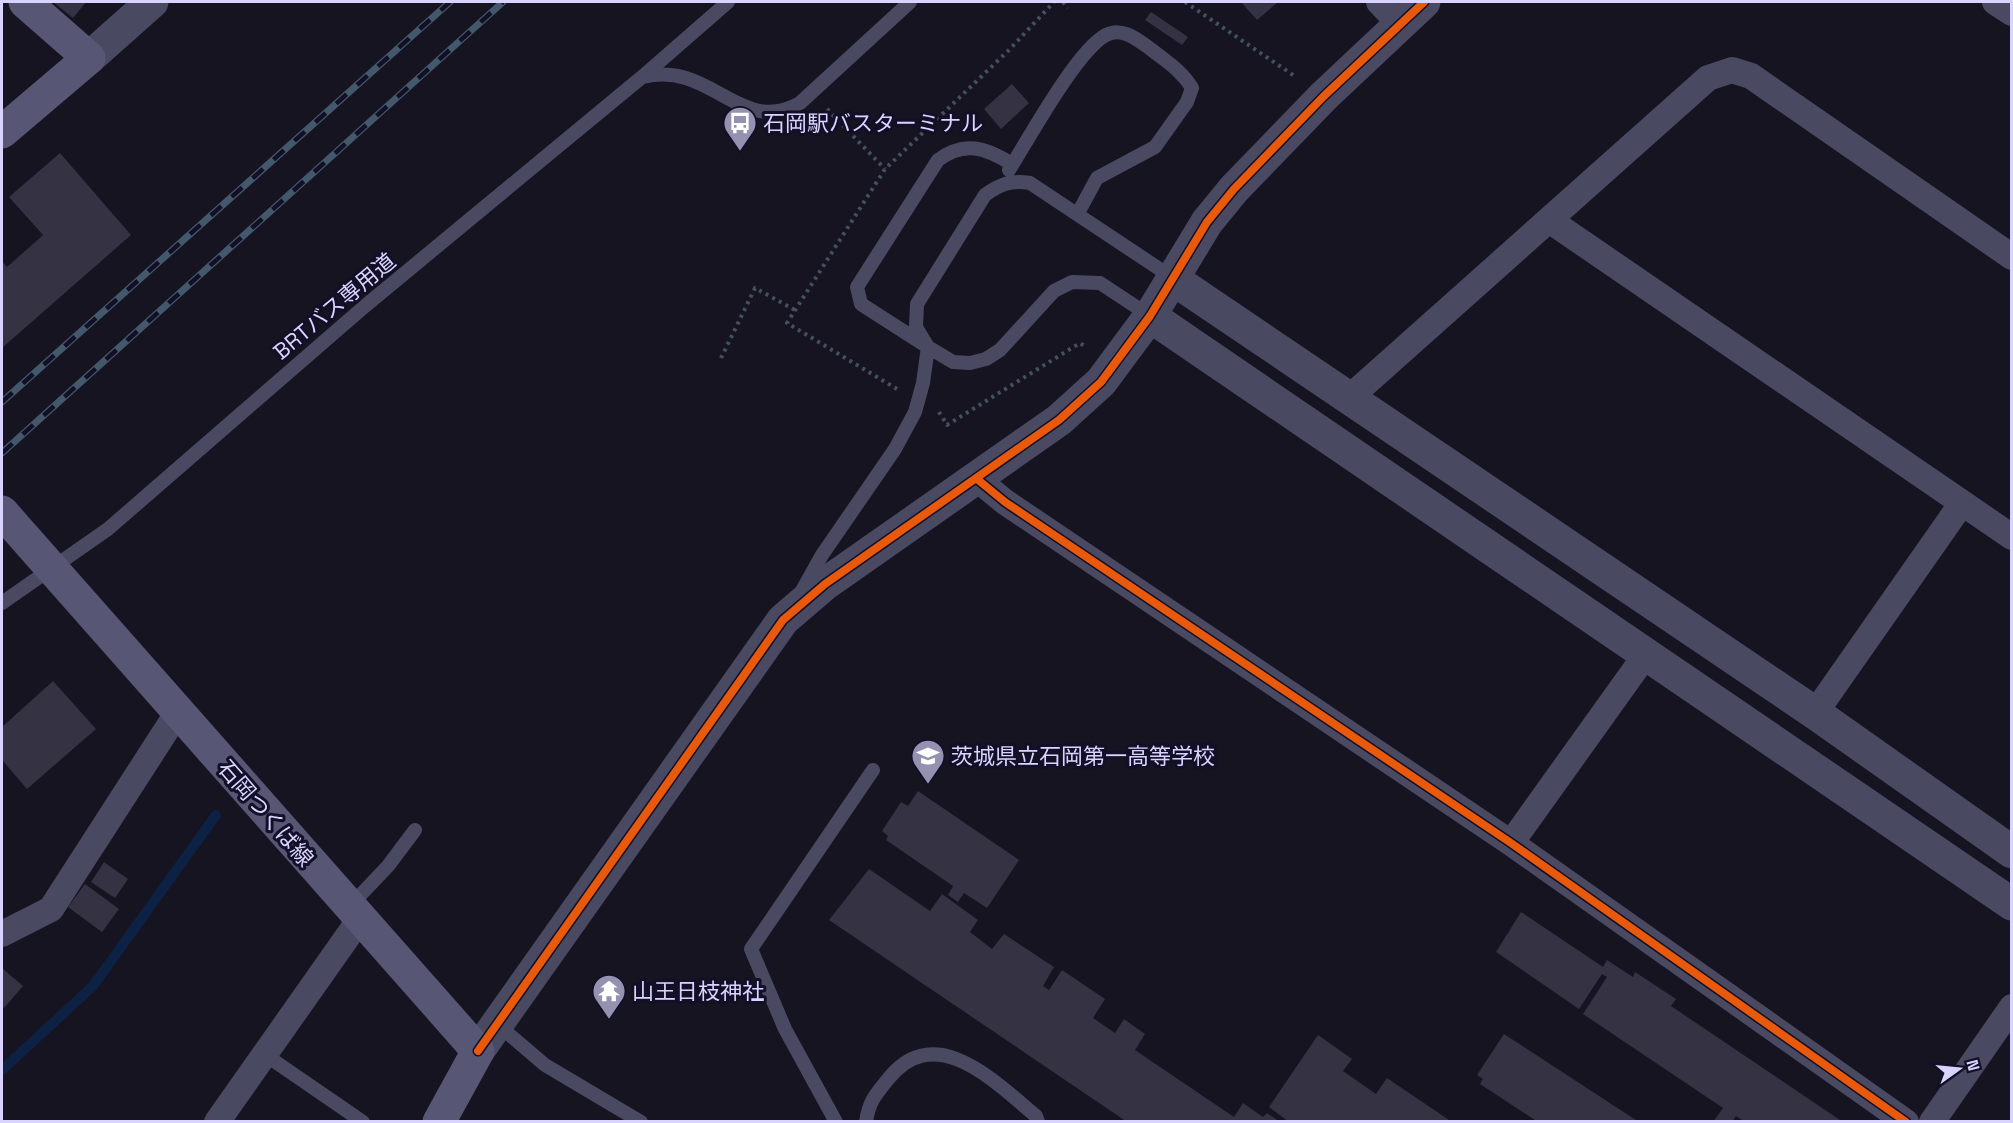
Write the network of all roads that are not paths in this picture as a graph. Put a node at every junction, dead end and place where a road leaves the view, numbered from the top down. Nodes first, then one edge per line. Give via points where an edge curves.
1 (26, 2) edge
2 (152, 2) edge
3 (728, 2) edge
4 (910, 2) edge
5 (1424, 2) edge
6 (1995, 2) edge
7 (1389, 12) edge
8 (2012, 13) edge
9 (88, 58) junction
10 (642, 77) junction
11 (2, 132) edge
12 (1012, 164) junction
13 (999, 184) junction
14 (1078, 213) junction
15 (1549, 220) junction
16 (2012, 257) edge
17 (1173, 279) junction
18 (1150, 316) junction
19 (928, 347) junction
20 (1349, 398) junction
21 (976, 479) junction
22 (1962, 503) junction
23 (2, 512) edge
24 (2012, 537) edge
25 (53, 568) junction
26 (2, 603) edge
27 (791, 612) junction
28 (1647, 653) junction
29 (178, 712) junction
30 (1815, 713) junction
31 (873, 770) dead end
32 (415, 830) dead end
33 (1511, 843) junction
34 (2012, 852) edge
35 (2012, 904) edge
36 (354, 913) junction
37 (2, 934) edge
38 (2012, 1007) edge
39 (497, 1024) junction
40 (478, 1051) junction
41 (264, 1054) junction
42 (217, 1122) edge
43 (363, 1122) edge
44 (439, 1122) edge
45 (641, 1122) edge
46 (837, 1122) edge
47 (866, 1122) edge
48 (1038, 1122) edge
49 (1906, 1122) edge
50 (1932, 1122) edge

1 - 9 main road
2 - 9 street
3 - 10 lane, BRTバス専用道
4 - 10 lane via 812,93 787,111 767,114 747,108 682,76 659,73
5 - 7 street
6 - 8 street
7 - 17 street via 1324,96 1207,222
9 - 11 main road
10 - 25 lane, BRTバス専用道 via 364,306 108,529
12 - 13 lane
12 - 14 lane via 1091,49 1107,34 1128,33 1183,74 1192,88 1188,102 1155,147 1097,178
12 - 19 lane via 991,151 967,148 953,149 938,160 857,287 861,304
13 - 14 lane via 1030,183
13 - 19 lane via 985,195 917,304 916,327
14 - 17 lane
15 - 16 street via 1708,78 1732,70 1751,76
15 - 20 street
15 - 22 street
17 - 18 street
17 - 20 street
18 - 19 lane via 1100,284 1072,282 1054,291 1000,350 986,359 953,362
18 - 21 street via 1101,382 1059,420
18 - 28 street
19 - 27 lane via 915,412 895,449 822,555
20 - 30 street
21 - 27 street
21 - 33 street
22 - 24 street
22 - 30 street
23 - 25 main road, 石岡つくば線
25 - 26 lane, BRTバス専用道
25 - 29 main road, 石岡つくば線
27 - 39 street
28 - 33 street
28 - 35 street
29 - 36 main road, 石岡つくば線
29 - 37 street via 51,909
30 - 34 street
31 - 46 lane via 751,949 785,1029
32 - 36 lane
33 - 49 street
36 - 40 main road, 石岡つくば線
36 - 41 street
38 - 50 street
39 - 40 street
39 - 45 lane via 545,1065
40 - 44 main road
41 - 42 street
41 - 43 lane
47 - 48 lane via 869,1103 897,1068 927,1054 950,1056 975,1067 1036,1116

